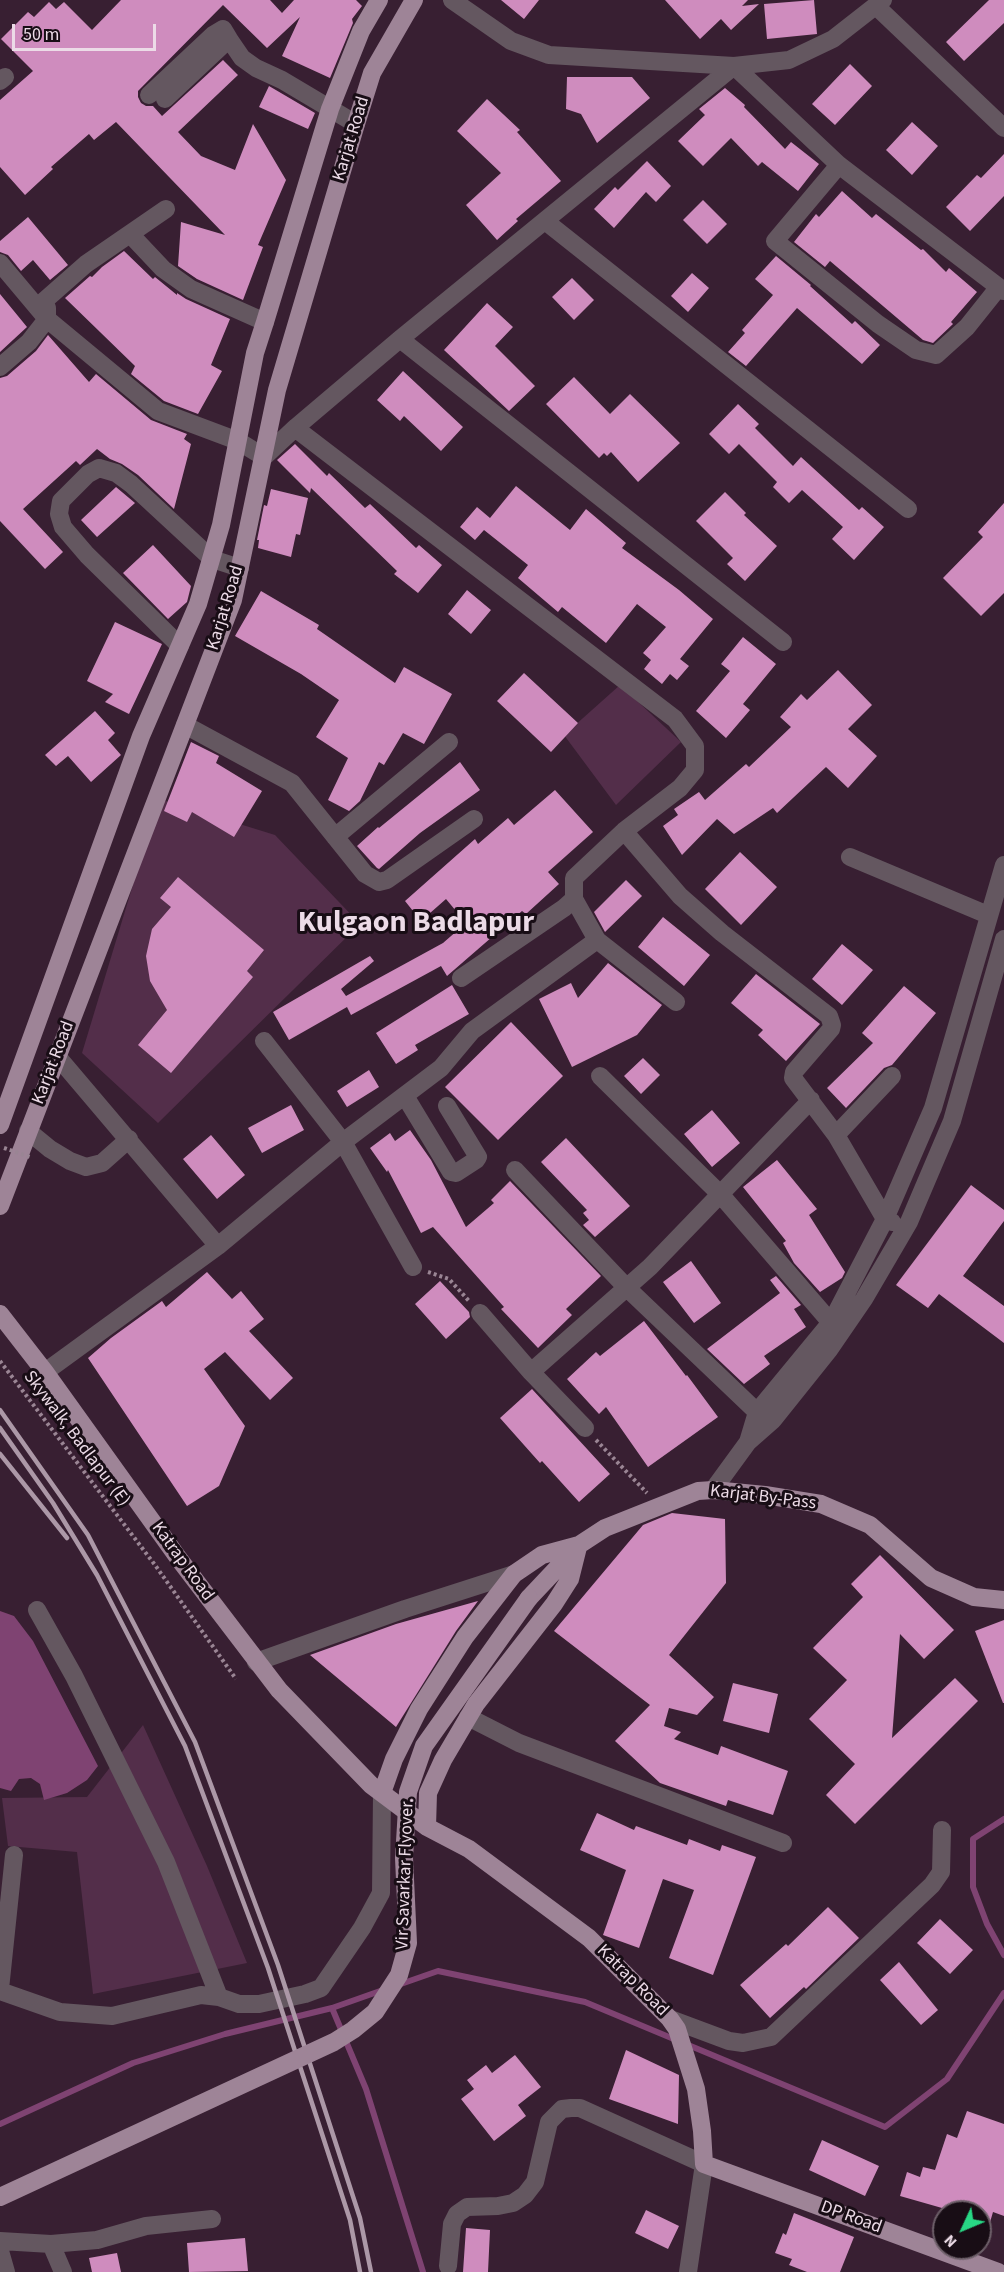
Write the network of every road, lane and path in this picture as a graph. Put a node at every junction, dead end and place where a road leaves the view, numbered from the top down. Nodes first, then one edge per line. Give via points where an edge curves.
1 (379, 0) edge
2 (414, 0) edge
3 (452, 0) edge
4 (880, 3) edge
5 (734, 66) junction
6 (157, 97) dead end
7 (330, 109) junction
8 (356, 124) junction
9 (1004, 128) edge
10 (840, 165) junction
11 (166, 209) dead end
12 (545, 221) junction
13 (130, 234) junction
14 (0, 256) edge
15 (0, 263) edge
16 (1001, 290) edge
17 (46, 310) junction
18 (265, 321) junction
19 (399, 339) junction
20 (0, 367) edge
21 (295, 428) junction
22 (238, 441) junction
23 (264, 457) junction
24 (908, 510) dead end
25 (212, 559) junction
26 (240, 568) junction
27 (783, 642) dead end
28 (180, 646) junction
29 (185, 725) junction
30 (449, 742) dead end
31 (474, 819) dead end
32 (624, 831) junction
33 (335, 837) junction
34 (850, 857) dead end
35 (1004, 865) edge
36 (574, 899) junction
37 (988, 915) junction
38 (1004, 939) edge
39 (597, 940) junction
40 (461, 978) dead end
41 (676, 1002) dead end
42 (264, 1041) dead end
43 (57, 1056) junction
44 (600, 1076) dead end
45 (892, 1076) dead end
46 (405, 1096) junction
47 (811, 1100) junction
48 (447, 1106) dead end
49 (0, 1125) edge
50 (28, 1131) junction
51 (836, 1135) junction
52 (129, 1139) junction
53 (343, 1142) junction
54 (4, 1148) dead end
55 (30, 1156) dead end
56 (515, 1170) dead end
57 (721, 1195) junction
58 (0, 1206) edge
59 (885, 1219) junction
60 (904, 1230) junction
61 (218, 1246) junction
62 (413, 1267) joint
63 (627, 1288) junction
64 (480, 1313) joint
65 (0, 1314) edge
66 (832, 1321) junction
67 (0, 1361) edge
68 (45, 1372) junction
69 (531, 1372) junction
70 (757, 1412) junction
71 (585, 1428) joint
72 (748, 1442) junction
73 (713, 1490) junction
74 (660, 1506) junction
75 (579, 1545) junction
76 (514, 1574) junction
77 (529, 1598) joint
78 (1004, 1600) edge
79 (37, 1610) dead end
80 (256, 1662) junction
81 (236, 1680) dead end
82 (468, 1717) junction
83 (382, 1793) junction
84 (427, 1827) junction
85 (942, 1830) dead end
86 (783, 1843) dead end
87 (14, 1855) dead end
88 (0, 1990) edge
89 (219, 1997) junction
90 (673, 2024) junction
91 (704, 2164) junction
92 (0, 2197) edge
93 (212, 2219) dead end
94 (0, 2241) edge
95 (51, 2244) junction
96 (0, 2251) edge
97 (448, 2266) dead end
98 (6, 2272) edge
99 (63, 2272) edge
100 (688, 2272) edge
101 (998, 2272) edge

1 - 7 main road, Karjat Road via 361,31
2 - 8 main road, Karjat Road via 372,73
3 - 5 street via 511,41 549,55
4 - 5 street via 833,39 789,60
4 - 9 street
5 - 10 street
5 - 12 street
6 - 7 street via 229,39 242,58 256,68
7 - 8 street
7 - 18 main road, Karjat Road
8 - 23 main road, Karjat Road via 277,390
10 - 16 street
10 - 16 street via 775,241 878,324 916,351 936,355
11 - 13 street
12 - 19 street
12 - 24 street
13 - 17 street via 86,264
13 - 18 street via 163,269 191,289
14 - 17 street
15 - 17 street
17 - 20 street via 29,342
17 - 22 street via 158,411
18 - 22 main road, Karjat Road
19 - 21 street
19 - 27 street
21 - 23 street
21 - 32 street via 675,719 695,746 694,770 680,788
22 - 23 street
22 - 25 main road, Karjat Road
23 - 26 main road, Karjat Road
25 - 26 street
25 - 28 main road, Karjat Road
25 - 28 street via 116,473 99,468 61,501 63,527
26 - 29 main road, Karjat Road via 233,600
28 - 49 main road, Karjat Road via 141,736
29 - 33 street via 292,783
29 - 43 main road, Karjat Road
30 - 33 street
31 - 33 street via 379,882 365,874
32 - 36 street via 574,878
32 - 47 street via 689,903 722,933 829,1016 831,1029 793,1075
34 - 37 street
35 - 37 street
36 - 39 street
36 - 40 street
37 - 59 street via 933,1108
38 - 60 street via 952,1121
39 - 41 street
39 - 46 street via 472,1031 441,1068
42 - 53 street
43 - 50 main road, Karjat Road
43 - 52 street
44 - 57 street
45 - 51 street
46 - 48 street via 451,1172 456,1173 478,1157
46 - 53 street
47 - 51 street
47 - 57 street
50 - 52 street via 50,1149 86,1167 102,1163
50 - 58 main road, Karjat Road
51 - 59 street
52 - 61 street
53 - 61 street
53 - 62 street
54 - 55 path, bridge
56 - 63 street
57 - 63 street
57 - 66 street
59 - 60 street
59 - 66 street
60 - 72 street via 829,1350 773,1420
61 - 68 street
62 - 64 path via 449,1279
63 - 69 street
63 - 70 street
64 - 69 street
65 - 68 main road, Katrap Road
66 - 70 street
67 - 81 path, Skywalk, Badlapur (E) via 155,1565
68 - 80 main road, Katrap Road
69 - 71 street
70 - 72 street
71 - 74 path
72 - 73 street
73 - 74 main road, Karjat By-Pass via 698,1491
73 - 78 main road, Karjat By-Pass via 821,1504 870,1525 932,1578 974,1597
74 - 75 main road, Karjat By-Pass via 605,1528
75 - 76 main road via 542,1555
75 - 77 main road, Karjat By-Pass
75 - 82 main road via 570,1579 554,1604
76 - 80 street
76 - 83 main road via 465,1637 419,1709
77 - 92 main road, Vir Savarkar Flyover., bridge via 424,1746 408,1792 404,1858 408,1942 399,1975 375,2012 334,2042
79 - 89 street via 166,1862
80 - 83 main road, Katrap Road via 317,1730
82 - 84 main road via 428,1793
82 - 86 street via 519,1743
83 - 84 main road, Katrap Road
83 - 89 street via 381,1893 321,1988 260,2004 239,2004
84 - 90 main road, Katrap Road via 469,1850 589,1938
85 - 90 street via 941,1872 932,1886 771,2037 743,2043
87 - 88 street
88 - 89 street via 60,2012 112,2016 201,1995
90 - 91 main road, Katrap Road via 696,2089
91 - 97 street via 580,2108 562,2109 549,2122 535,2182 525,2195 513,2203 467,2207 456,2214
91 - 100 street, Katrap Road
91 - 101 main road, DP Road
93 - 95 street via 146,2226 97,2240
94 - 95 street
95 - 99 street
96 - 98 street

